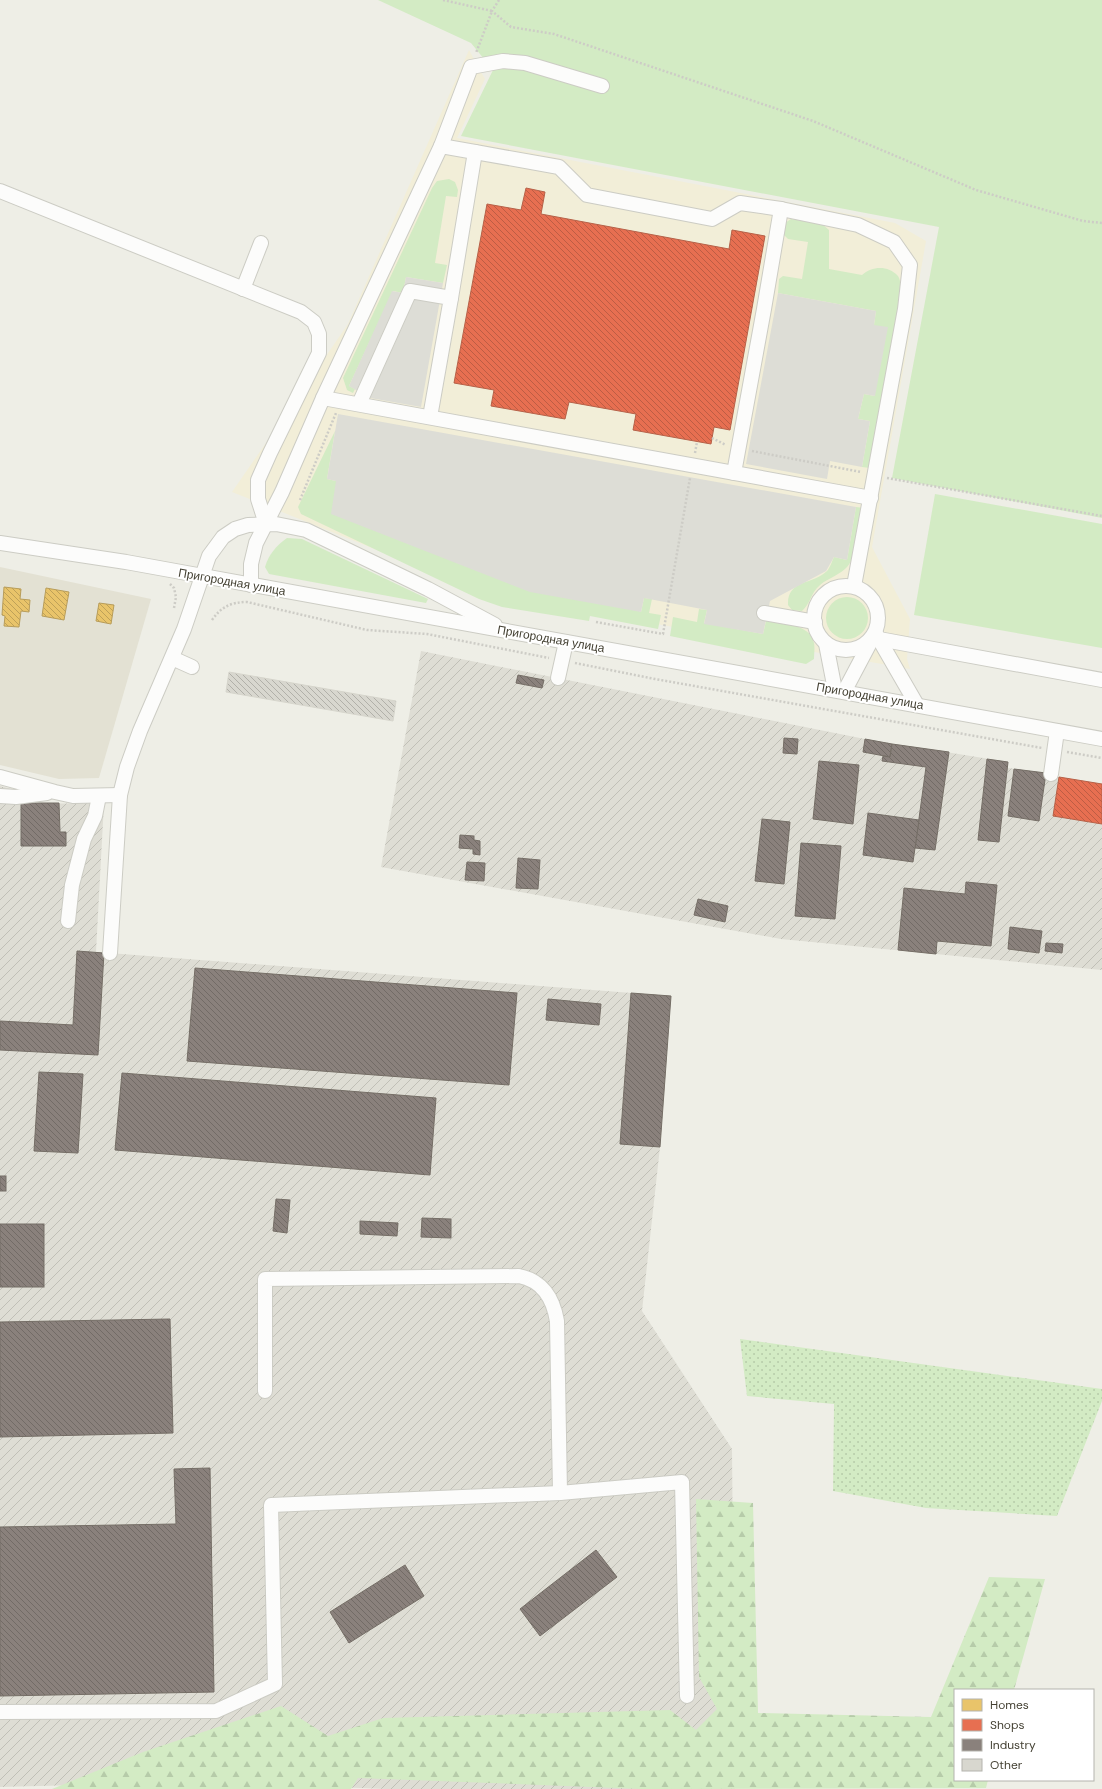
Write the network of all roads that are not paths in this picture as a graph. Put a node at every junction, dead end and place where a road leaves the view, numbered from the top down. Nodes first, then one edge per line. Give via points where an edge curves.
1 (602, 86) dead end
2 (441, 146) junction
3 (475, 152) junction
4 (0, 191) edge
5 (781, 209) junction
6 (261, 244) dead end
7 (243, 289) junction
8 (451, 298) junction
9 (323, 398) junction
10 (359, 404) junction
11 (430, 417) junction
12 (734, 473) junction
13 (871, 498) junction
14 (266, 524) junction
15 (0, 543) edge
16 (202, 576) junction
17 (251, 585) junction
18 (854, 586) junction
19 (764, 613) dead end
20 (815, 622) junction
21 (506, 631) junction
22 (877, 636) junction
23 (566, 642) junction
24 (826, 644) junction
25 (172, 658) junction
26 (192, 668) dead end
27 (558, 678) dead end
28 (1102, 680) edge
29 (839, 691) junction
30 (917, 705) junction
31 (1057, 731) junction
32 (1102, 739) edge
33 (1051, 774) dead end
34 (0, 777) edge
35 (55, 792) junction
36 (120, 795) junction
37 (0, 796) edge
38 (99, 796) junction
39 (68, 921) dead end
40 (110, 953) dead end
41 (265, 1391) dead end
42 (560, 1493) junction
43 (687, 1696) dead end
44 (0, 1712) edge

1 - 2 street via 525,63 503,61 471,66
2 - 3 street
2 - 9 street
3 - 5 street via 560,167 587,196 712,219 740,203
3 - 8 street
4 - 7 street
5 - 12 street
5 - 13 street via 858,225 894,242 910,265 905,309
6 - 7 street
7 - 14 street via 301,312 314,322 319,334 319,353 258,480 258,499
8 - 10 street via 410,291
8 - 11 street
9 - 10 street
9 - 14 street
10 - 11 street
11 - 12 street
12 - 13 street
13 - 18 street
14 - 16 street via 248,525 235,529 223,537 209,556
14 - 17 street via 256,543 251,564
14 - 21 street via 306,530 428,589
15 - 16 street, Пригородная улица
16 - 17 street, Пригородная улица
16 - 25 street
17 - 21 street, Пригородная улица
18 - 20 street via 836,587 822,597 814,613
18 - 22 street via 871,596 879,614
19 - 20 street
20 - 24 street via 816,630
21 - 23 street, Пригородная улица
22 - 24 street via 862,647 842,650
22 - 28 street
22 - 29 street
22 - 30 street
23 - 27 street
23 - 29 street, Пригородная улица
24 - 29 street
25 - 26 street
25 - 36 street via 140,731
29 - 30 street, Пригородная улица
30 - 31 street, Пригородная улица
31 - 32 street, Пригородная улица
31 - 33 street
34 - 35 street
35 - 37 street via 16,797
35 - 38 street via 73,796
36 - 38 street
36 - 40 street
38 - 39 street via 72,885
41 - 42 street via 265,1279 518,1276 528,1278 538,1282 548,1296 557,1321
42 - 43 street via 682,1482
42 - 44 street via 271,1505 275,1684 216,1711

